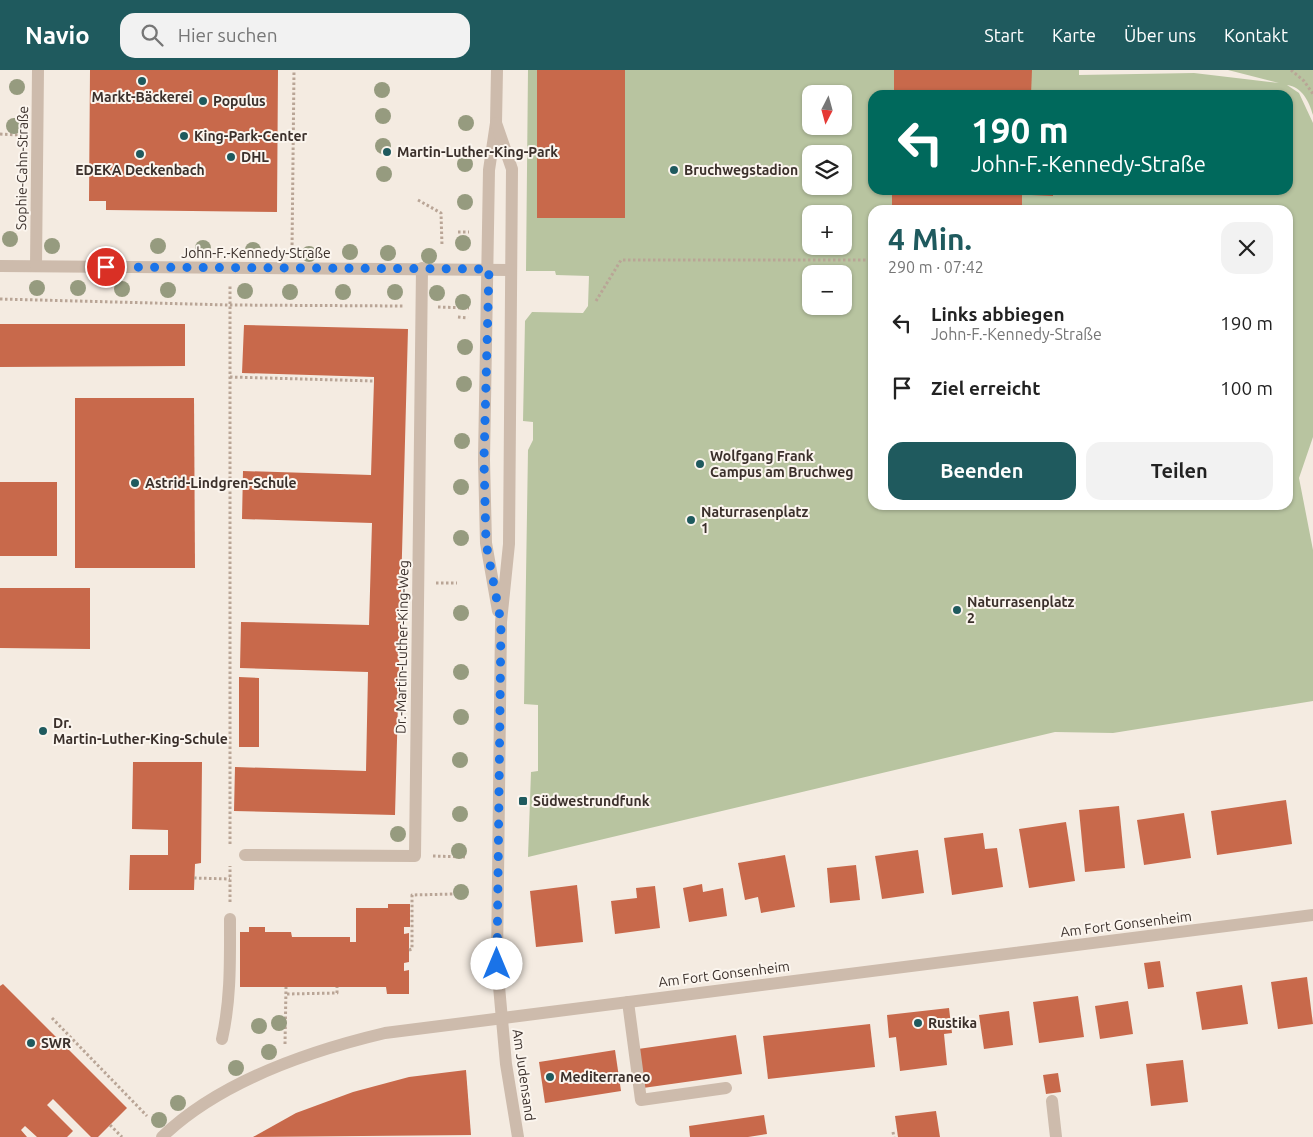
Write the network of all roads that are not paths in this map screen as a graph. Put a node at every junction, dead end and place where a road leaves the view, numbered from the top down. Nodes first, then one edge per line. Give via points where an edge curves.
1 (38, 70) edge
2 (497, 70) edge
3 (496, 123) junction
4 (0, 266) edge
5 (36, 266) junction
6 (422, 268) junction
7 (489, 269) junction
8 (511, 270) junction
9 (501, 622) junction
10 (245, 855) dead end
11 (1313, 915) edge
12 (230, 920) road end
13 (628, 1002) junction
14 (501, 1017) junction
15 (222, 1039) dead end
16 (726, 1088) dead end
17 (1052, 1101) dead end
18 (162, 1137) edge
19 (518, 1137) edge
20 (1056, 1137) edge

1 - 5 street, Sophie-Cahn-Straße
2 - 3 street
3 - 7 street via 489,170
3 - 8 street via 512,170
4 - 5 street, John-F.-Kennedy-Straße
5 - 6 street, John-F.-Kennedy-Straße
6 - 7 street, John-F.-Kennedy-Straße
6 - 10 street, Dr.-Martin-Luther-King-Weg via 415,856
7 - 8 street, John-F.-Kennedy-Straße
7 - 9 street via 484,460 486,543
8 - 9 street via 509,544
9 - 14 street via 497,964
11 - 13 street, Am Fort Gonsenheim
12 - 15 street via 228,1016
13 - 14 street, Am Fort Gonsenheim
13 - 16 street via 641,1100
14 - 18 street, Am Fort Gonsenheim via 385,1033 341,1044 284,1065 210,1101
14 - 19 street, Am Judensand
17 - 20 street

